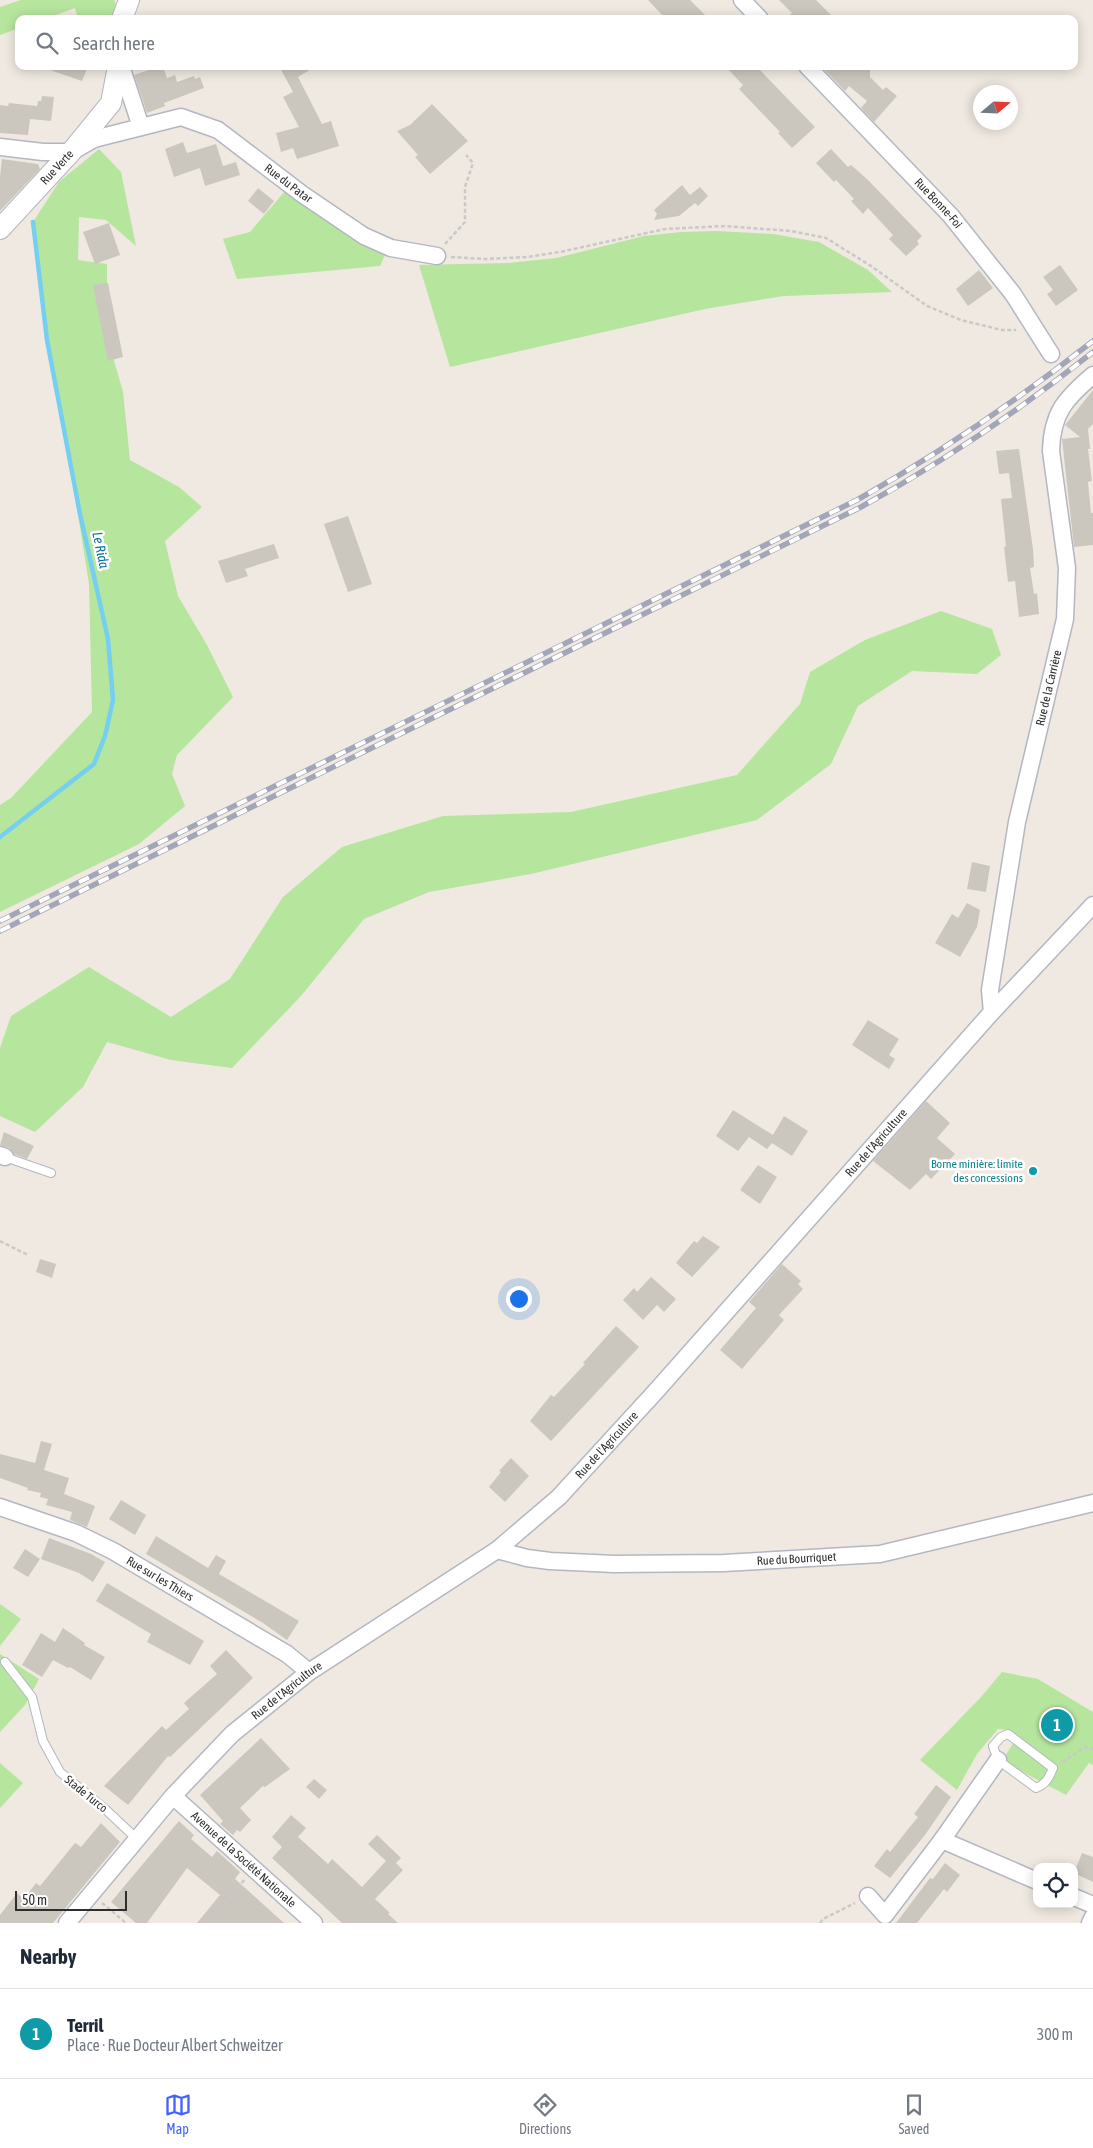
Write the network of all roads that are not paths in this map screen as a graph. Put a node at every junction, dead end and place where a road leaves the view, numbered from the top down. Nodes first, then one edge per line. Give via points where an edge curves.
1 (129, 0) edge
2 (742, 0) edge
3 (123, 15) edge
4 (756, 15) edge
5 (119, 70) edge
6 (121, 70) edge
7 (811, 70) edge
8 (141, 127) junction
9 (0, 147) edge
10 (71, 152) junction
11 (0, 229) edge
12 (433, 256) road end
13 (1051, 354) dead end
14 (1093, 375) edge
15 (1093, 905) edge
16 (992, 1012) junction
17 (2, 1156) edge
18 (51, 1172) dead end
19 (1093, 1503) edge
20 (0, 1507) edge
21 (497, 1550) junction
22 (5, 1662) dead end
23 (309, 1672) junction
24 (998, 1760) junction
25 (173, 1796) junction
26 (137, 1838) junction
27 (942, 1840) junction
28 (1033, 1879) edge
29 (868, 1896) road end
30 (1078, 1899) edge
31 (1093, 1905) edge
32 (1093, 1917) edge
33 (68, 1923) edge
34 (314, 1923) edge
35 (1090, 1923) edge

1 - 3 street
2 - 4 street
5 - 10 street, Rue Verte via 110,102
6 - 8 street
7 - 13 street, Rue Bonne-Foi via 950,216 1013,294
8 - 10 street, Rue du Patar via 94,140
8 - 12 street, Rue du Patar via 181,117 218,130 364,236 392,248
9 - 10 street
10 - 11 street, Rue Verte
14 - 16 street, Rue de la Carrière via 1065,402 1055,420 1052,436 1051,451 1068,568 1065,619 1017,822 990,990
15 - 16 street, Rue de l'Agriculture
16 - 21 street, Rue de l'Agriculture via 657,1390 558,1497
17 - 18 lane
19 - 21 street, Rue du Bourriquet via 880,1554 724,1563 614,1564 542,1560
20 - 23 street, Rue sur les Thiers via 76,1533 113,1551 287,1654
21 - 23 street, Rue de l'Agriculture
22 - 26 lane, Stade Turco via 32,1697 43,1742 60,1772
23 - 25 street, Rue de l'Agriculture via 232,1734
24 - 24 lane via 1036,1788 1049,1779 1053,1768 1008,1734 993,1746
24 - 27 street
25 - 26 street, Rue de l'Agriculture
25 - 34 street, Avenue de la Société Nationale
26 - 33 street, Rue de l'Agriculture
27 - 28 street
27 - 29 street via 885,1915
30 - 31 street
32 - 35 street

